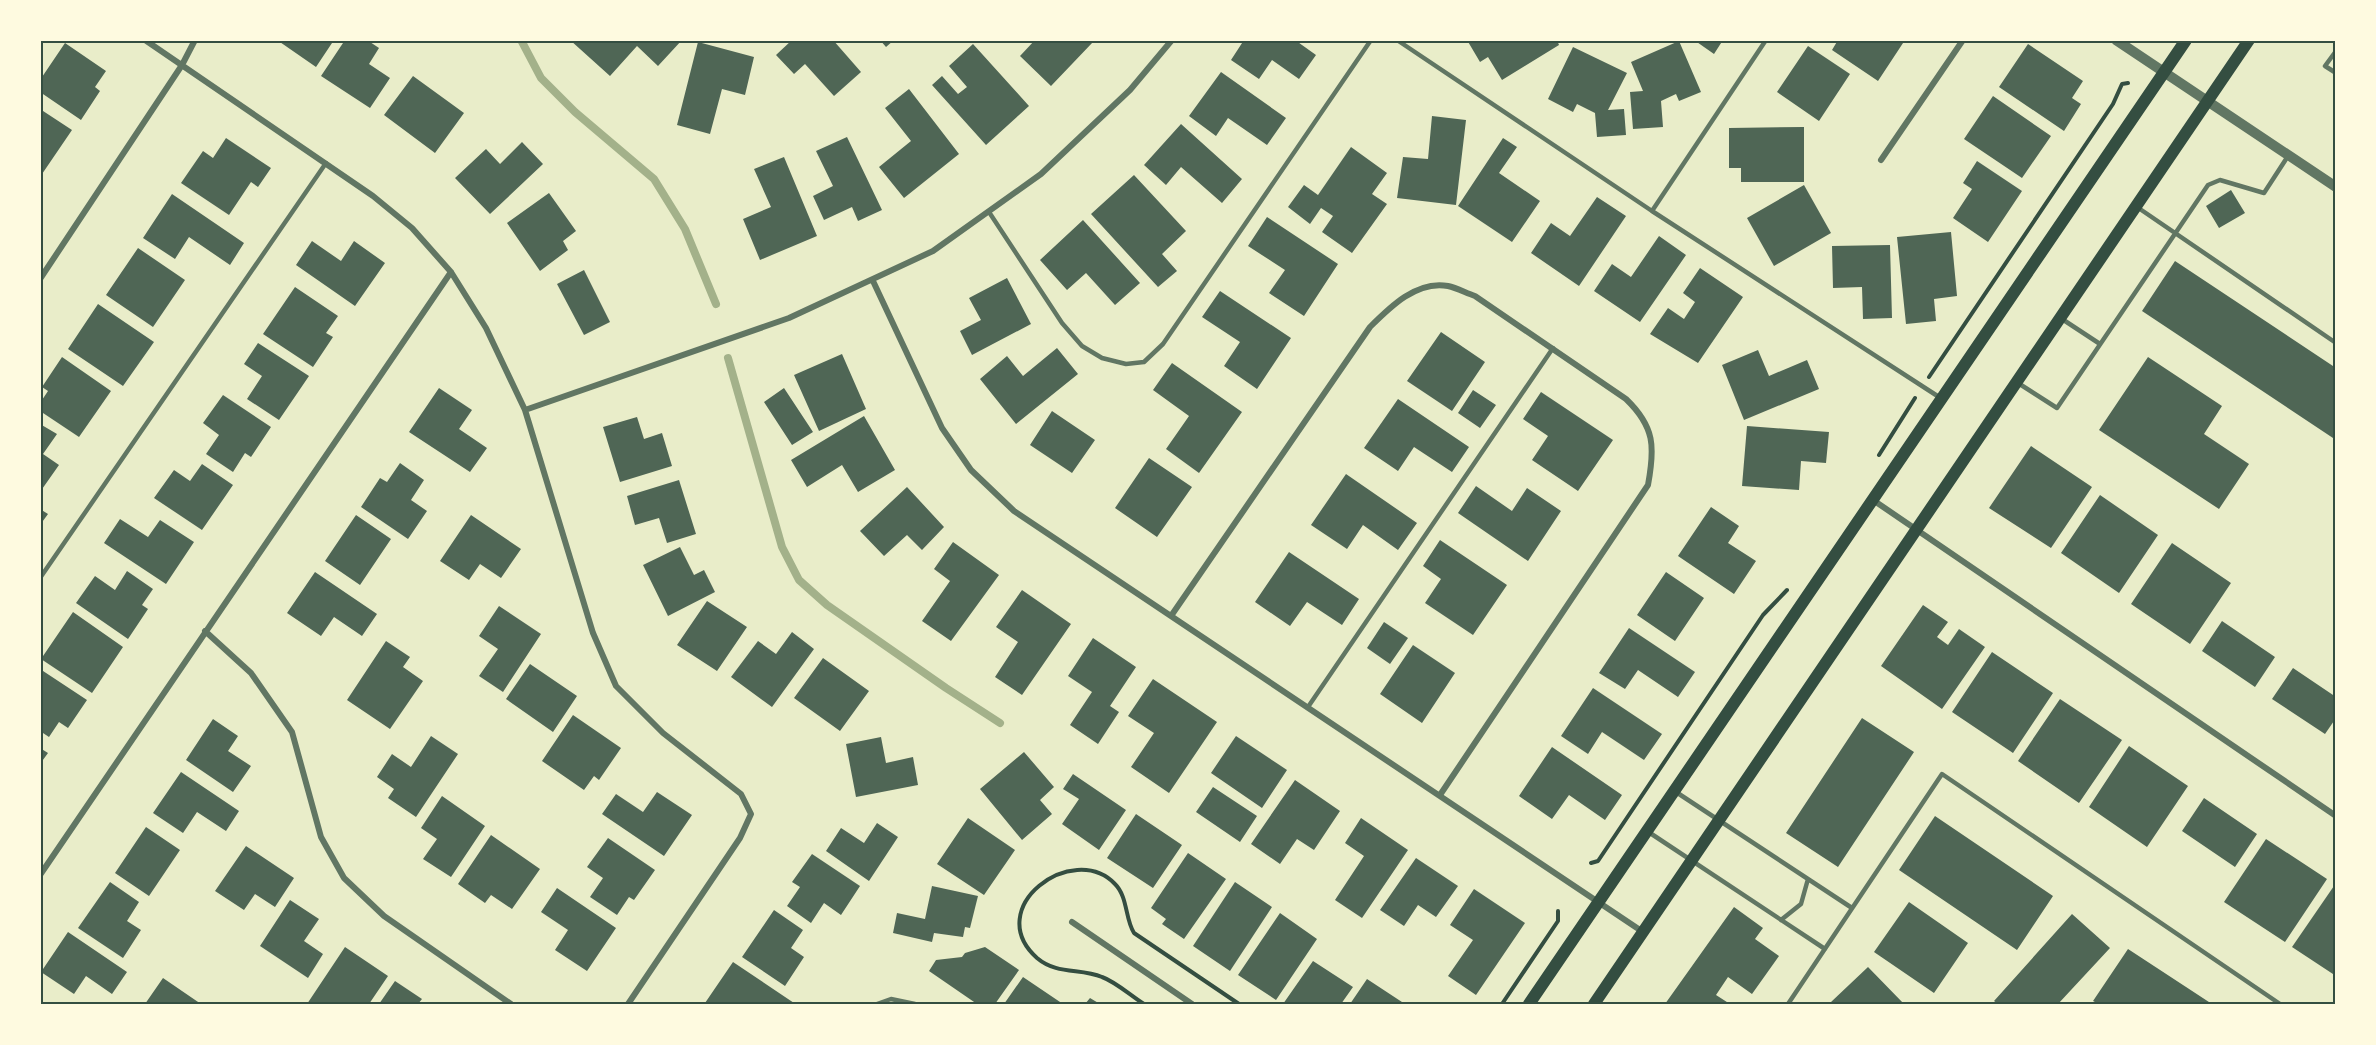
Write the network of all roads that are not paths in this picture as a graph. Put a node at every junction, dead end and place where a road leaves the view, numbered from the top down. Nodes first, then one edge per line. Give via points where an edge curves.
1 (145, 40) edge
2 (195, 40) edge
3 (1172, 40) edge
4 (1371, 40) edge
5 (1397, 40) edge
6 (1766, 40) edge
7 (1963, 40) edge
8 (2116, 40) edge
9 (2186, 40) edge
10 (2249, 40) edge
11 (2336, 51) edge
12 (182, 65) junction
13 (2164, 73) junction
14 (2336, 73) edge
15 (2207, 102) junction
16 (2288, 156) junction
17 (1881, 160) dead end
18 (326, 163) junction
19 (2336, 187) edge
20 (2137, 206) junction
21 (1652, 211) junction
22 (989, 212) junction
23 (2176, 233) junction
24 (451, 272) junction
25 (40, 279) edge
26 (873, 281) junction
27 (2061, 318) junction
28 (2336, 343) edge
29 (2100, 344) junction
30 (1553, 348) junction
31 (2018, 383) junction
32 (1942, 399) junction
33 (525, 410) junction
34 (1873, 500) junction
35 (1917, 531) junction
36 (40, 578) edge
37 (1171, 616) junction
38 (205, 631) junction
39 (1308, 708) junction
40 (1675, 791) junction
41 (1440, 795) junction
42 (2336, 816) edge
43 (1720, 820) junction
44 (1647, 831) junction
45 (1693, 860) junction
46 (40, 875) edge
47 (1808, 879) junction
48 (1599, 901) junction
49 (1852, 908) junction
50 (1781, 920) junction
51 (1072, 922) dead end
52 (1643, 932) junction
53 (1825, 949) junction
54 (510, 1005) edge
55 (628, 1005) edge
56 (877, 1005) edge
57 (915, 1005) edge
58 (1192, 1005) edge
59 (1528, 1005) edge
60 (1594, 1005) edge
61 (1788, 1005) edge
62 (2280, 1005) edge

1 - 12 street
2 - 12 street
3 - 22 street via 1130,90 1072,146
4 - 22 lane via 1163,344 1144,362 1126,364 1102,358 1082,346 1062,323
5 - 21 lane
6 - 21 lane
7 - 17 street
8 - 13 street
9 - 13 main road
10 - 15 main road
11 - 14 lane via 2325,66
12 - 18 street
12 - 25 street
13 - 15 street
13 - 32 main road
15 - 16 street
15 - 20 main road
16 - 19 street
16 - 23 lane via 2264,193 2220,180 2208,185
18 - 24 street via 412,228
18 - 36 lane
20 - 23 lane
20 - 27 main road
21 - 32 lane
22 - 26 street via 933,251
23 - 28 lane
23 - 29 lane
24 - 33 street via 486,328
24 - 38 street
26 - 33 street via 789,318
26 - 37 street via 942,428 971,470 1014,511
27 - 29 lane
27 - 31 main road
29 - 31 lane via 2057,408
30 - 37 street via 1475,296 1446,286 1426,287 1396,302 1370,327
30 - 39 lane
30 - 41 street via 1639,412 1651,435 1653,456 1648,485
31 - 35 main road
32 - 34 main road
33 - 55 street via 593,633 616,686 663,733 741,794 751,814 740,838
34 - 35 street
34 - 40 main road
35 - 42 street
35 - 43 main road
37 - 39 street
38 - 46 street
38 - 54 street via 251,673 292,732 321,837 344,878 384,916
39 - 41 street
40 - 43 lane
40 - 44 main road
41 - 48 street
43 - 45 main road
43 - 47 lane
44 - 45 lane
44 - 48 main road
45 - 50 lane
45 - 52 main road
47 - 49 lane
47 - 50 lane via 1801,904
48 - 52 street
48 - 59 main road
49 - 53 lane
49 - 62 lane via 1942,774
50 - 53 lane
51 - 58 street
52 - 60 main road
53 - 61 lane
56 - 57 lane via 891,999

